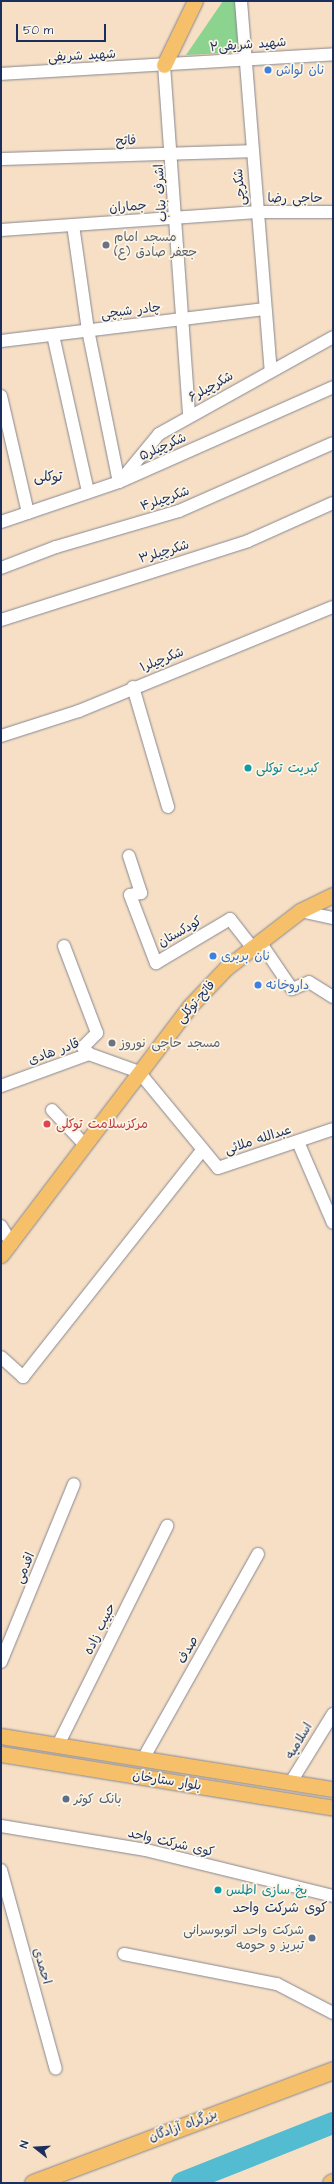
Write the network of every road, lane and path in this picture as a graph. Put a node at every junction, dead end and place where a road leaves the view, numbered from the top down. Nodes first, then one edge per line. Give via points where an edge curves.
1 (195, 1) edge
2 (241, 1) edge
3 (333, 54) edge
4 (247, 60) junction
5 (164, 65) junction
6 (1, 74) edge
7 (252, 152) junction
8 (172, 154) junction
9 (1, 160) edge
10 (257, 212) junction
11 (333, 212) edge
12 (176, 218) junction
13 (73, 225) junction
14 (1, 230) edge
15 (265, 309) junction
16 (183, 319) junction
17 (88, 330) junction
18 (53, 335) junction
19 (333, 337) edge
20 (1, 341) edge
21 (270, 370) junction
22 (333, 387) edge
23 (1, 396) edge
24 (189, 415) junction
25 (333, 443) edge
26 (119, 482) junction
27 (88, 492) junction
28 (333, 503) edge
29 (28, 513) junction
30 (1, 522) edge
31 (1, 568) edge
32 (333, 607) edge
33 (1, 620) edge
34 (133, 687) junction
35 (1, 736) edge
36 (168, 807) dead end
37 (129, 856) dead end
38 (333, 894) edge
39 (300, 911) junction
40 (333, 918) edge
41 (256, 945) junction
42 (64, 946) dead end
43 (333, 997) edge
44 (89, 1054) junction
45 (139, 1072) junction
46 (1, 1086) edge
47 (52, 1110) dead end
48 (333, 1130) edge
49 (298, 1142) junction
50 (86, 1145) junction
51 (203, 1149) junction
52 (333, 1222) edge
53 (1, 1226) edge
54 (12, 1244) junction
55 (1, 1256) edge
56 (1, 1357) edge
57 (74, 1484) dead end
58 (167, 1526) dead end
59 (258, 1554) dead end
60 (1, 1662) edge
61 (333, 1714) edge
62 (1, 1736) edge
63 (58, 1745) junction
64 (1, 1754) edge
65 (143, 1759) junction
66 (291, 1782) junction
67 (333, 1789) edge
68 (333, 1808) edge
69 (1, 1826) edge
70 (1, 1870) edge
71 (333, 1896) edge
72 (124, 1954) dead end
73 (333, 2013) edge
74 (56, 2069) dead end
75 (332, 2070) edge
76 (33, 2183) edge

1 - 5 main road
2 - 4 street, شکرچی
3 - 4 street, شهید شریفی۲
4 - 5 street, شهید شریفی۲
4 - 7 street, شکرچی
5 - 6 street, شهید شریفى
5 - 8 street, اشرف بناب
7 - 8 street, فاتح
7 - 10 street, شکرچی
8 - 9 street, فاتح
8 - 12 street, اشرف بناب
10 - 11 street, حاجی رضا
10 - 12 street, جماران
10 - 15 street, شکرچی
12 - 13 street, جماران
12 - 16 street, اشرف بناب
13 - 14 street, جماران
13 - 17 street
15 - 16 street, چادر شبچی
15 - 21 street, شکرچی
16 - 17 street, چادر شبچی
16 - 24 street, اشرف بناب
17 - 18 street, چادر شبچی
17 - 26 street
18 - 20 street, چادر شبچی
18 - 27 street
19 - 21 street, شکرچیلر۶
21 - 24 street, شکرچیلر۶
22 - 26 street, شکرچیلر۵
23 - 29 street
24 - 26 street, شکرچیلر۶ via 159,434
25 - 31 street, شکرچیلر۴ via 179,511 56,546
26 - 27 street, شکرچیلر۵
27 - 29 street, شکرچیلر۵
28 - 33 street, شکرچیلر۳ via 248,540
29 - 30 street, شکرچیلر۵
32 - 34 street, شکرچیلر۱
34 - 35 street, شکرچیلر۱ via 79,711
34 - 36 street
37 - 41 street, کودکستان via 141,893 130,895 156,962 230,919
38 - 39 main road, فاتح-توکلی
39 - 40 street
39 - 41 main road, فاتح-توکلی
41 - 43 street via 292,989 309,982
41 - 45 main road, فاتح-توکلی via 226,968 189,1008
42 - 44 street via 97,1033 83,1047
44 - 45 street, قادر هادی
44 - 46 street, قادر هادی
45 - 50 main road, فاتح-توکلی
45 - 51 street, عبدالله ملائی
47 - 50 street
48 - 49 street, عبدالله ملائی
49 - 51 street, عبدالله ملائی via 218,1168
49 - 52 street
50 - 54 main road, فاتح-توکلی
51 - 56 street via 23,1377
53 - 54 street
54 - 55 main road, فاتح-توکلی
57 - 60 street, اقدمی
58 - 63 street, حبیب زاده
59 - 65 street, صدف
61 - 66 street, اسلامیه
62 - 63 main road, بلوار ستارخان
63 - 65 main road, بلوار ستارخان
64 - 68 main road, بلوار ستارخان
65 - 66 main road, بلوار ستارخان
66 - 67 main road, بلوار ستارخان
69 - 71 street, کوی شرکت واحد via 146,1850
70 - 74 street, احمدی
72 - 73 street via 277,1984
75 - 76 highway, بزرگراه آزادگان

